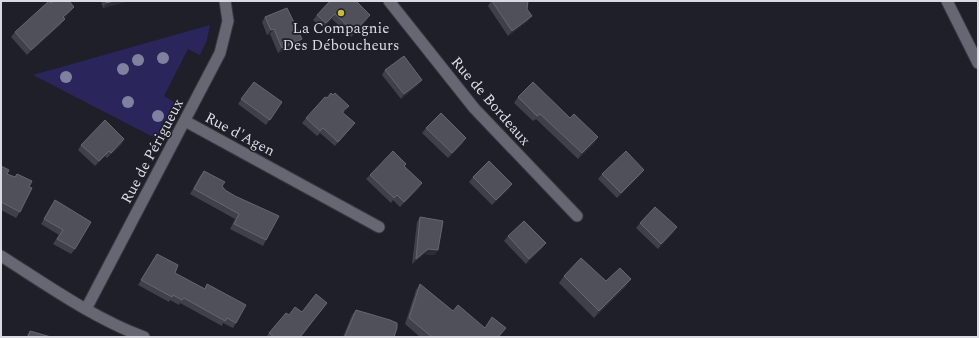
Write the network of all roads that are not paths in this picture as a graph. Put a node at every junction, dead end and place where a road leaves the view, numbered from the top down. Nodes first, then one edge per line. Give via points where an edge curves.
1 (226, 1) edge
2 (389, 1) edge
3 (947, 1) edge
4 (978, 63) edge
5 (184, 121) junction
6 (577, 216) dead end
7 (379, 227) dead end
8 (1, 256) edge
9 (86, 310) junction
10 (144, 337) edge

1 - 5 street, Rue de Périgueux via 228,21 220,53
2 - 6 street, Rue de Bordeaux via 474,108
3 - 4 street
5 - 7 street, Rue d'Agen
5 - 9 street, Rue de Périgueux
8 - 9 street
9 - 10 street

